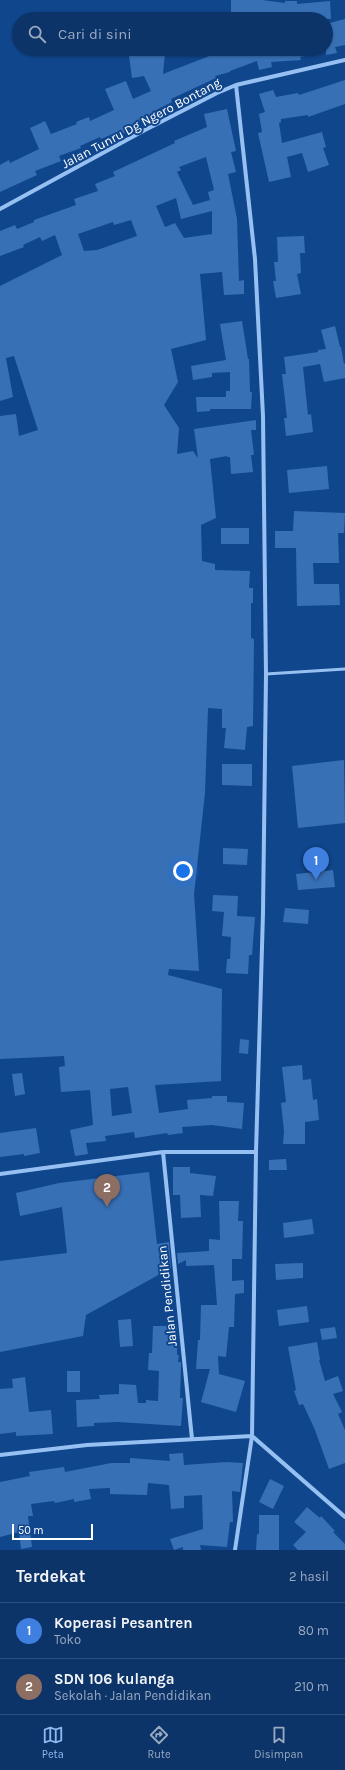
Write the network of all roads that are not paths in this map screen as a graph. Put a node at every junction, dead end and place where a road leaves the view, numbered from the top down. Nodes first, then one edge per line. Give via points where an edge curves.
1 (345, 60) edge
2 (236, 86) junction
3 (0, 210) edge
4 (345, 669) edge
5 (266, 674) junction
6 (163, 1152) junction
7 (256, 1152) junction
8 (0, 1174) edge
9 (252, 1436) junction
10 (192, 1439) junction
11 (0, 1455) edge
12 (345, 1517) edge
13 (235, 1550) edge

1 - 2 street, Jalan Tunru Dg Ngero Bontang
2 - 3 street, Jalan Tunru Dg Ngero Bontang via 145,130
2 - 5 street via 255,259 263,416
4 - 5 lane
5 - 7 street via 263,944
6 - 7 street
6 - 8 street
6 - 10 street, Jalan Pendidikan
7 - 9 street
9 - 10 street
9 - 12 street
9 - 13 street
10 - 11 street via 87,1445

